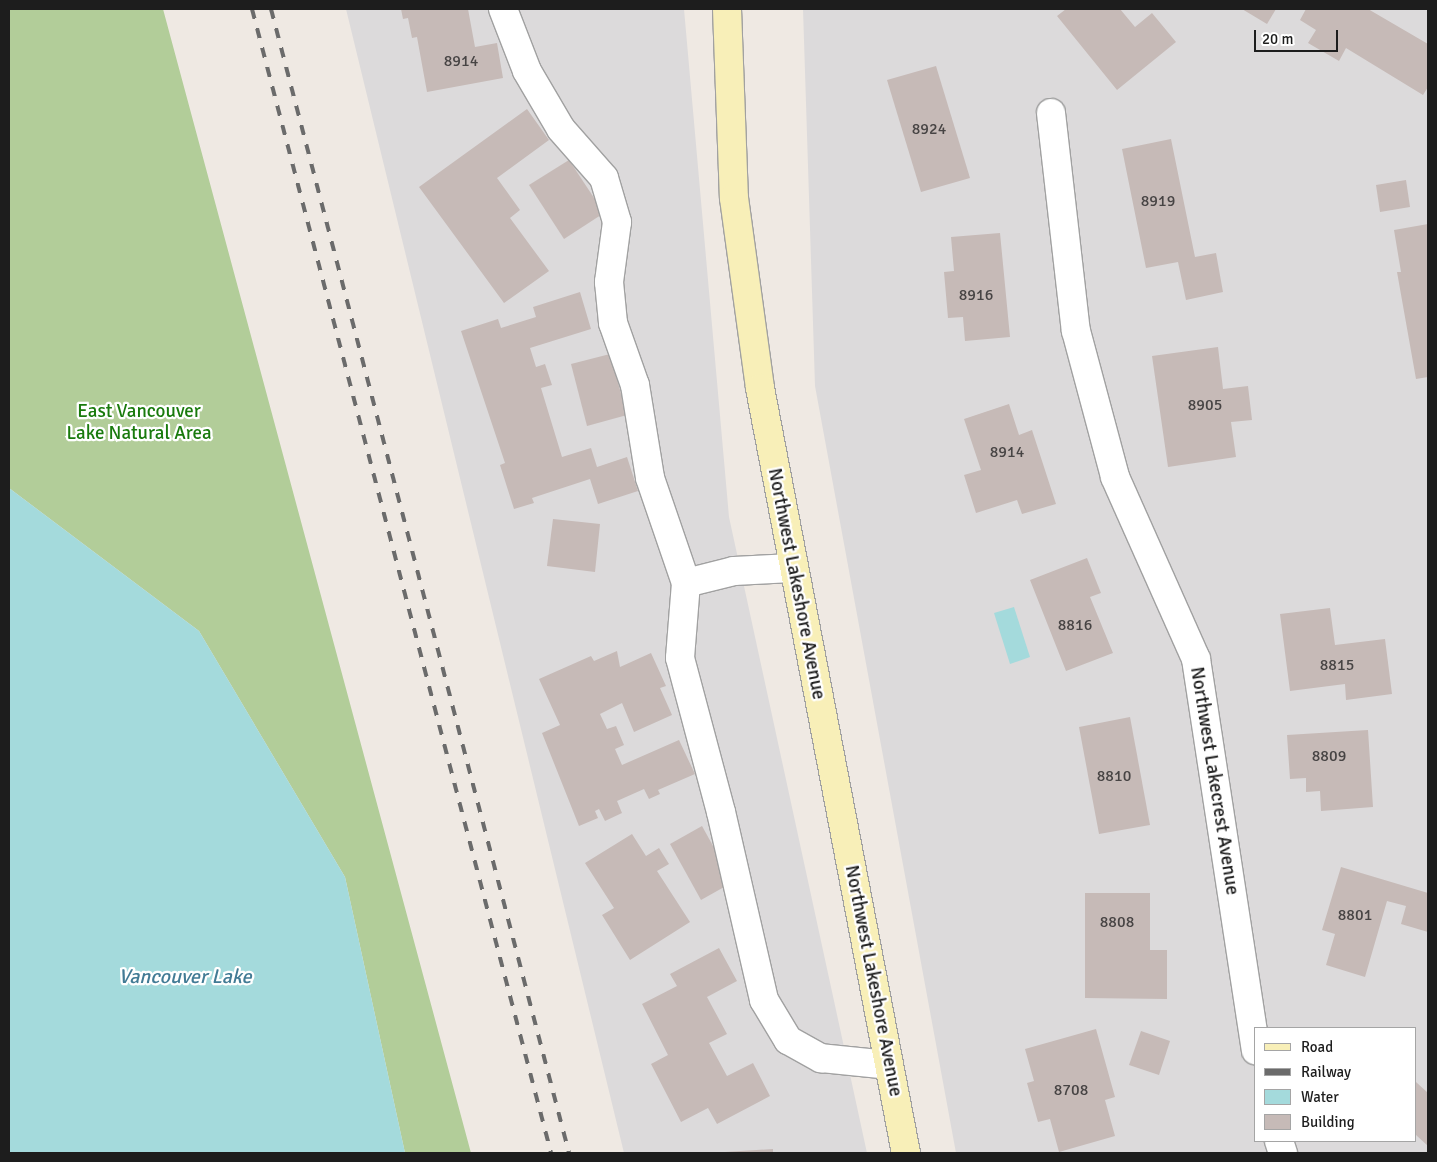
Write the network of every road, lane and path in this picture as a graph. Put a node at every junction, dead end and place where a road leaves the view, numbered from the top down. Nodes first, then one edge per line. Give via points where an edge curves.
1 (504, 9) edge
2 (727, 9) edge
3 (1051, 113) dead end
4 (792, 568) junction
5 (686, 583) junction
6 (1254, 1037) edge
7 (889, 1065) junction
8 (906, 1153) edge

1 - 5 street via 527,71 561,129 604,178 617,222 609,282 613,323 635,386 650,478
2 - 4 main road, Northwest Lakeshore Avenue via 734,198 760,388
3 - 6 street, Northwest Lakecrest Avenue via 1076,331 1114,477 1196,659
4 - 5 street via 734,571
4 - 7 main road, Northwest Lakeshore Avenue
5 - 7 street via 680,658 721,812 764,1000 788,1040 821,1058
7 - 8 main road, Northwest Lakeshore Avenue

